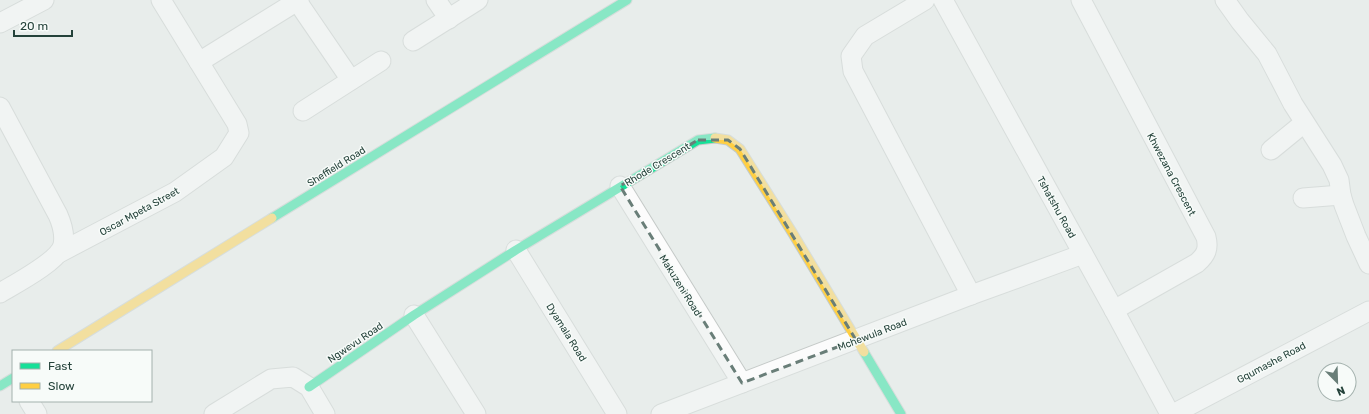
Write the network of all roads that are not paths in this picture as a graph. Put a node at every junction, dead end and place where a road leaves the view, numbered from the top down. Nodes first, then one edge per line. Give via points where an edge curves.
1 (44, 0) edge
2 (161, 0) edge
3 (436, 0) edge
4 (478, 0) edge
5 (626, 0) edge
6 (926, 0) edge
7 (943, 0) edge
8 (1081, 0) edge
9 (1225, 0) edge
10 (298, 1) edge
11 (449, 19) junction
12 (0, 23) edge
13 (413, 41) dead end
14 (381, 61) dead end
15 (199, 62) junction
16 (350, 80) junction
17 (0, 108) edge
18 (303, 111) dead end
19 (1304, 123) junction
20 (1271, 150) dead end
21 (620, 186) junction
22 (1341, 195) junction
23 (1303, 198) dead end
24 (516, 250) junction
25 (60, 253) junction
26 (1083, 254) junction
27 (1369, 264) edge
28 (0, 293) edge
29 (971, 295) junction
30 (1114, 310) junction
31 (1369, 311) edge
32 (414, 315) junction
33 (856, 340) junction
34 (59, 350) edge
35 (12, 379) edge
36 (742, 383) junction
37 (0, 386) edge
38 (309, 387) junction
39 (30, 402) edge
40 (37, 414) edge
41 (214, 414) edge
42 (324, 414) edge
43 (476, 414) edge
44 (617, 414) edge
45 (661, 414) edge
46 (902, 414) edge
47 (1172, 414) edge

1 - 12 street
2 - 15 street
3 - 11 street
4 - 11 street
5 - 34 street, Sheffield Road
6 - 29 street via 866,36 851,56 853,71
7 - 26 street, Tshatshu Road
8 - 30 street, Khwezana Crescent via 1208,244 1204,258 1198,263
9 - 19 street via 1267,54
10 - 15 street
10 - 16 street
11 - 13 street
14 - 16 street
15 - 25 street, Oscar Mpeta Street via 237,124 239,133 224,157 175,192
16 - 18 street
17 - 25 street via 62,224 64,237
19 - 20 street
19 - 22 street via 1337,174
21 - 24 street, Rhode Crescent
21 - 33 street, Rhode Crescent via 698,140 728,140 744,155
21 - 36 street, Makuzeni Road
22 - 23 street
22 - 27 street
24 - 32 street, Rhode Crescent
24 - 44 street, Dyamala Road
25 - 28 street, Oscar Mpeta Street
26 - 29 street, Mchewula Road
26 - 30 street, Tshatshu Road
29 - 33 street, Mchewula Road
30 - 47 street, Tshatshu Road
31 - 47 street, Gqumashe Road
32 - 38 street, Ngwevu Road
32 - 43 street
33 - 36 street, Mchewula Road
33 - 46 street, Rhode Crescent
35 - 37 street
36 - 45 street, Mchewula Road
38 - 41 street via 293,377 272,379
38 - 42 street
39 - 40 street

